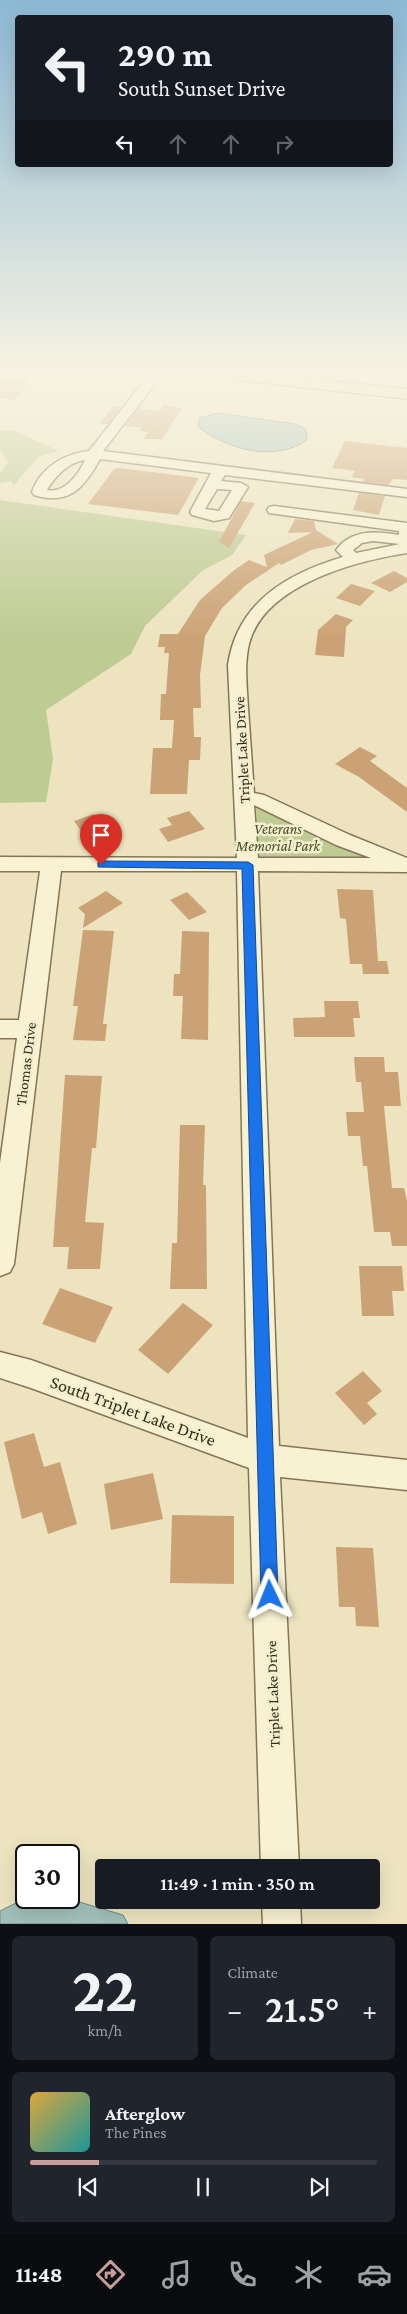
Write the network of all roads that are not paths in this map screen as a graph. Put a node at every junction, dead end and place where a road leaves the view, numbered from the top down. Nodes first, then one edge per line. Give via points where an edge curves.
1 (193, 461) edge
2 (221, 469) junction
3 (212, 484) junction
4 (241, 487) junction
5 (407, 492) edge
6 (407, 508) edge
7 (274, 510) dead end
8 (407, 541) edge
9 (407, 548) edge
10 (353, 559) junction
11 (244, 798) junction
12 (0, 864) edge
13 (51, 864) junction
14 (407, 864) edge
15 (248, 865) junction
16 (0, 1029) edge
17 (30, 1029) junction
18 (0, 1264) edge
19 (0, 1365) edge
20 (264, 1459) junction
21 (407, 1476) edge
22 (280, 1859) edge
23 (281, 1909) edge
24 (282, 1924) edge

1 - 2 street
2 - 3 street
2 - 5 street
3 - 4 street
3 - 4 street via 197,510 199,514 225,514
4 - 6 street
7 - 8 street via 406,527
8 - 10 street via 357,538 344,550
9 - 10 street, Triplet Lake Drive
10 - 11 street, Triplet Lake Drive via 335,564 293,585 264,605 250,622 239,645 237,665
11 - 14 street via 257,799 343,840
11 - 15 street, Triplet Lake Drive
12 - 13 street
13 - 15 street
13 - 17 street, Thomas Drive
14 - 15 street
15 - 20 street, Triplet Lake Drive
16 - 17 street
17 - 18 street, Thomas Drive
19 - 20 street, South Triplet Lake Drive
20 - 21 street, South Triplet Lake Drive
20 - 22 street, Triplet Lake Drive
23 - 24 street

